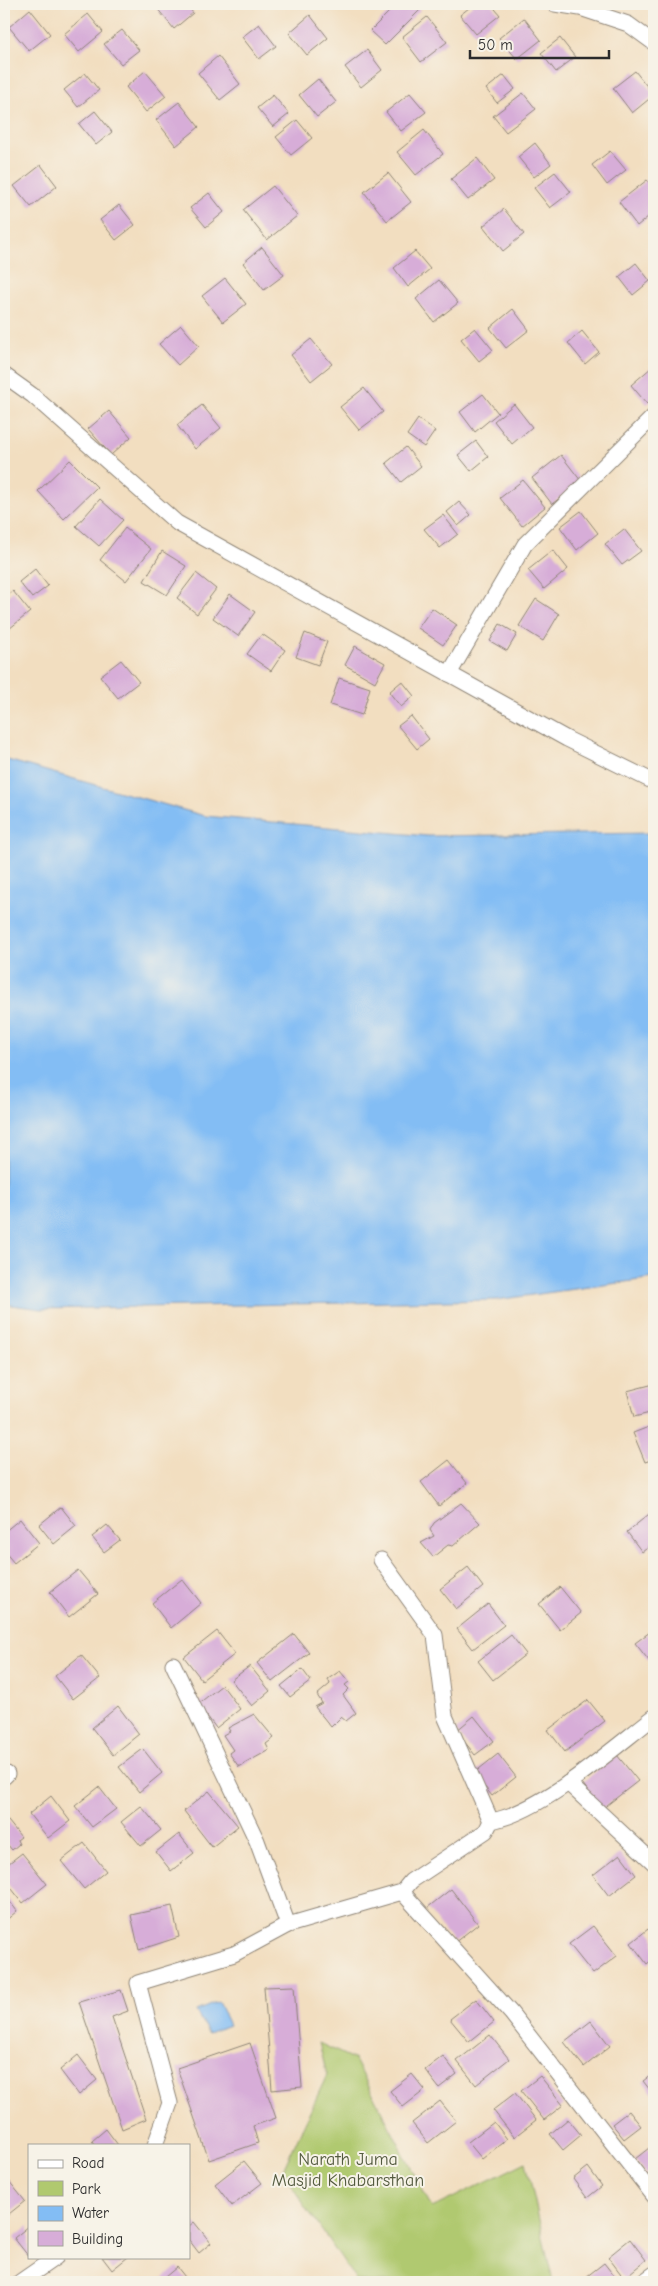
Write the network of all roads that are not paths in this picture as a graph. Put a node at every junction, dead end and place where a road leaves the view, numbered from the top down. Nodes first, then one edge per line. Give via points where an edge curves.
1 (555, 4) edge
2 (654, 43) edge
3 (4, 375) edge
4 (654, 416) edge
5 (450, 674) junction
6 (654, 782) edge
7 (381, 1560) dead end
8 (173, 1664) dead end
9 (654, 1717) edge
10 (568, 1783) junction
11 (491, 1821) junction
12 (654, 1863) edge
13 (402, 1892) junction
14 (288, 1925) junction
15 (154, 2144) edge
16 (653, 2193) edge
17 (55, 2258) edge
18 (654, 2274) edge
19 (20, 2282) edge
20 (644, 2282) edge

1 - 2 street via 580,8 628,24
3 - 5 street via 32,395 177,523
4 - 5 street via 525,544
5 - 6 street via 567,739
7 - 11 street via 435,1634 444,1716
8 - 14 street via 257,1842
9 - 10 street
10 - 11 street via 509,1818
10 - 12 street
11 - 13 street via 486,1831 411,1881
13 - 14 street
13 - 16 street via 511,2013
14 - 15 street via 234,1954 138,1983 170,2103
17 - 19 street
18 - 20 street

